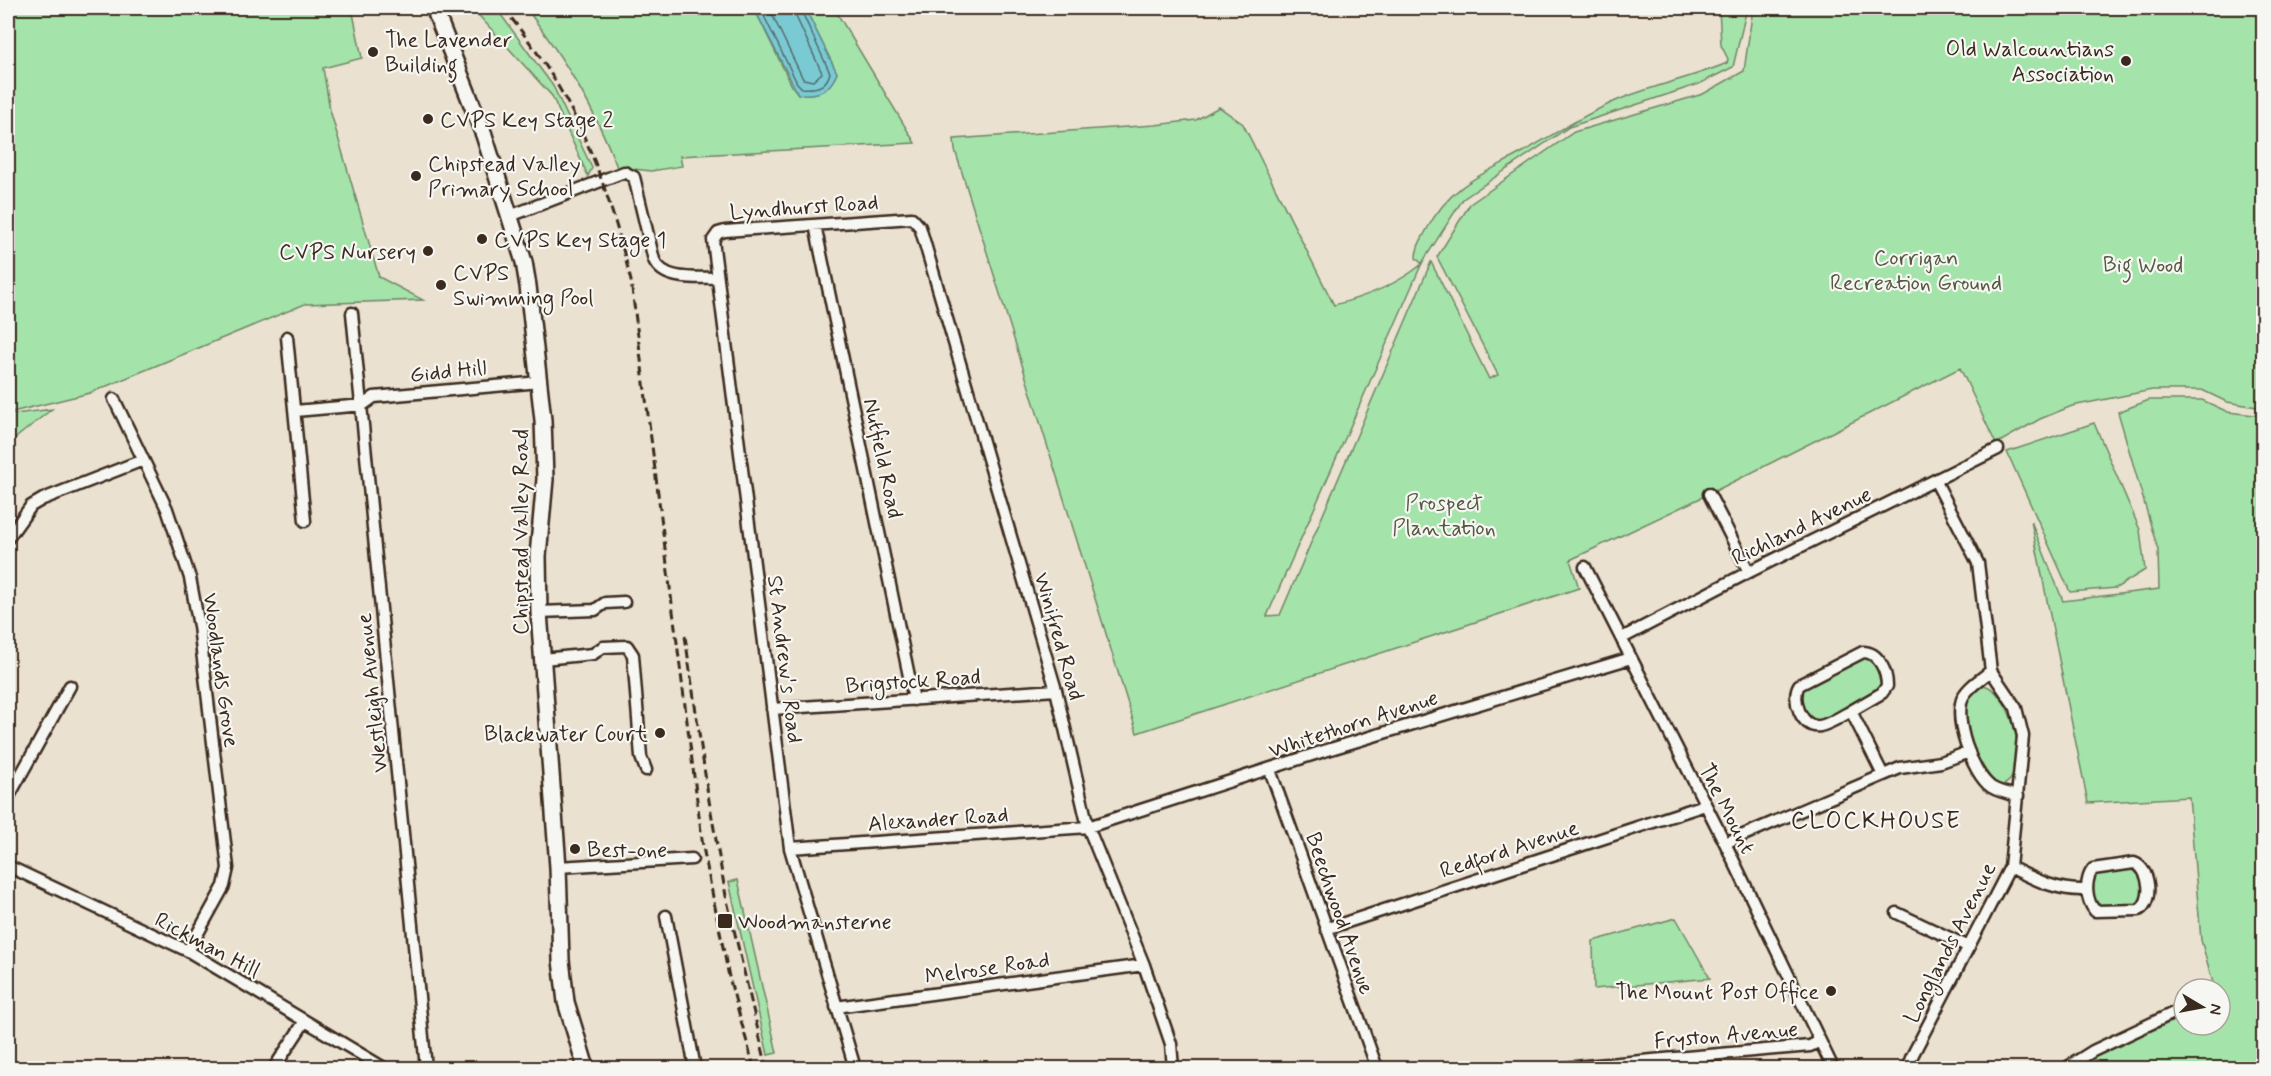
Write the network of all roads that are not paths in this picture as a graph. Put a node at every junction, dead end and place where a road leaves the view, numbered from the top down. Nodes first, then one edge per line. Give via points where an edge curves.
1 (434, 8) edge
2 (510, 216) junction
3 (907, 218) joint
4 (815, 225) junction
5 (713, 246) joint
6 (717, 279) junction
7 (352, 313) dead end
8 (287, 337) dead end
9 (540, 382) junction
10 (114, 399) dead end
11 (363, 405) junction
12 (295, 411) junction
13 (1998, 449) dead end
14 (143, 460) junction
15 (1935, 480) junction
16 (1709, 494) dead end
17 (305, 521) dead end
18 (8, 538) edge
19 (1585, 567) dead end
20 (1749, 572) junction
21 (624, 602) dead end
22 (539, 612) junction
23 (1622, 638) junction
24 (1631, 658) junction
25 (543, 659) junction
26 (1990, 671) junction
27 (70, 686) dead end
28 (1056, 690) junction
29 (914, 700) junction
30 (772, 709) junction
31 (1851, 711) junction
32 (1969, 752) junction
33 (646, 770) dead end
34 (1270, 770) junction
35 (1883, 775) junction
36 (2018, 796) junction
37 (8, 798) edge
38 (1705, 805) junction
39 (1088, 827) junction
40 (1725, 843) junction
41 (790, 848) junction
42 (692, 859) dead end
43 (8, 866) edge
44 (558, 867) junction
45 (2010, 867) junction
46 (2086, 890) junction
47 (1897, 913) dead end
48 (666, 916) dead end
49 (1326, 929) junction
50 (1969, 947) junction
51 (188, 951) junction
52 (1144, 965) junction
53 (836, 1007) junction
54 (2172, 1014) edge
55 (305, 1021) junction
56 (1820, 1041) junction
57 (1372, 1067) edge
58 (274, 1068) edge
59 (384, 1068) edge
60 (426, 1068) edge
61 (586, 1068) edge
62 (695, 1068) edge
63 (855, 1068) edge
64 (1173, 1068) edge
65 (1563, 1068) edge
66 (1833, 1068) edge
67 (1908, 1068) edge
68 (2066, 1068) edge

1 - 2 main road, Chipstead Valley Road via 484,135
2 - 6 street via 629,173 634,177 659,269 673,276
2 - 9 main road, Chipstead Valley Road via 528,286
3 - 4 street, Lyndhurst Road
3 - 28 street, Winifred Road via 920,227
4 - 5 street, Lyndhurst Road via 721,232 714,237
4 - 29 street, Nutfield Road
5 - 6 street, St Andrew's Road
6 - 30 street, St Andrew's Road
7 - 11 street, Westleigh Avenue
8 - 12 street
9 - 11 street, Gidd Hill via 374,397
9 - 22 main road, Chipstead Valley Road via 545,479 538,556
10 - 14 street, Woodlands Grove
11 - 12 street, Gidd Hill
11 - 60 street, Westleigh Avenue
12 - 17 street
13 - 15 street, Richland Avenue
14 - 18 street via 31,506
14 - 51 street, Woodlands Grove via 167,509 190,578 227,859 224,886
15 - 20 street, Richland Avenue
15 - 26 street, Longlands Avenue via 1978,563
16 - 20 street
19 - 23 street, The Mount
20 - 23 street, Richland Avenue
21 - 22 street via 605,603 595,610
22 - 25 main road, Chipstead Valley Road
23 - 24 street, The Mount
24 - 34 street, Whitethorn Avenue
24 - 38 street, The Mount
25 - 33 street via 627,646 633,655 641,757
25 - 44 main road, Chipstead Valley Road
26 - 32 street via 1964,696 1960,712
26 - 36 street, Longlands Avenue via 2016,708 2023,736
27 - 37 street
28 - 29 street, Brigstock Road
28 - 39 street, Winifred Road
29 - 30 street, Brigstock Road
30 - 41 street, St Andrew's Road
31 - 31 street via 1820,726 1811,725 1805,721 1795,692 1799,685 1869,652 1883,668 1887,686
31 - 35 street
32 - 35 street
32 - 36 street via 1990,786
34 - 39 street, Whitethorn Avenue
34 - 49 street, Beechwood Avenue
35 - 40 street
36 - 45 street, Longlands Avenue
38 - 40 street, The Mount
38 - 49 street, Redford Avenue
39 - 41 street, Alexander Road
39 - 52 street, Winifred Road
40 - 56 street, The Mount
41 - 53 street, St Andrew's Road
42 - 44 street
43 - 51 street, Rickman Hill
44 - 61 main road, Chipstead Valley Road via 563,989
45 - 46 street via 2065,891
45 - 50 street, Longlands Avenue
46 - 46 street via 2093,869 2134,863 2145,871 2148,900 2139,910 2102,913 2090,905
47 - 50 street
48 - 62 street
49 - 57 street, Beechwood Avenue
50 - 67 street, Longlands Avenue
51 - 55 street, Rickman Hill
52 - 53 street, Melrose Road
52 - 64 street, Winifred Road via 1171,1044
53 - 63 street, St Andrew's Road
54 - 68 street
55 - 58 street
55 - 59 street, Rickman Hill
56 - 65 street, Fryston Avenue via 1810,1046
56 - 66 street, The Mount

